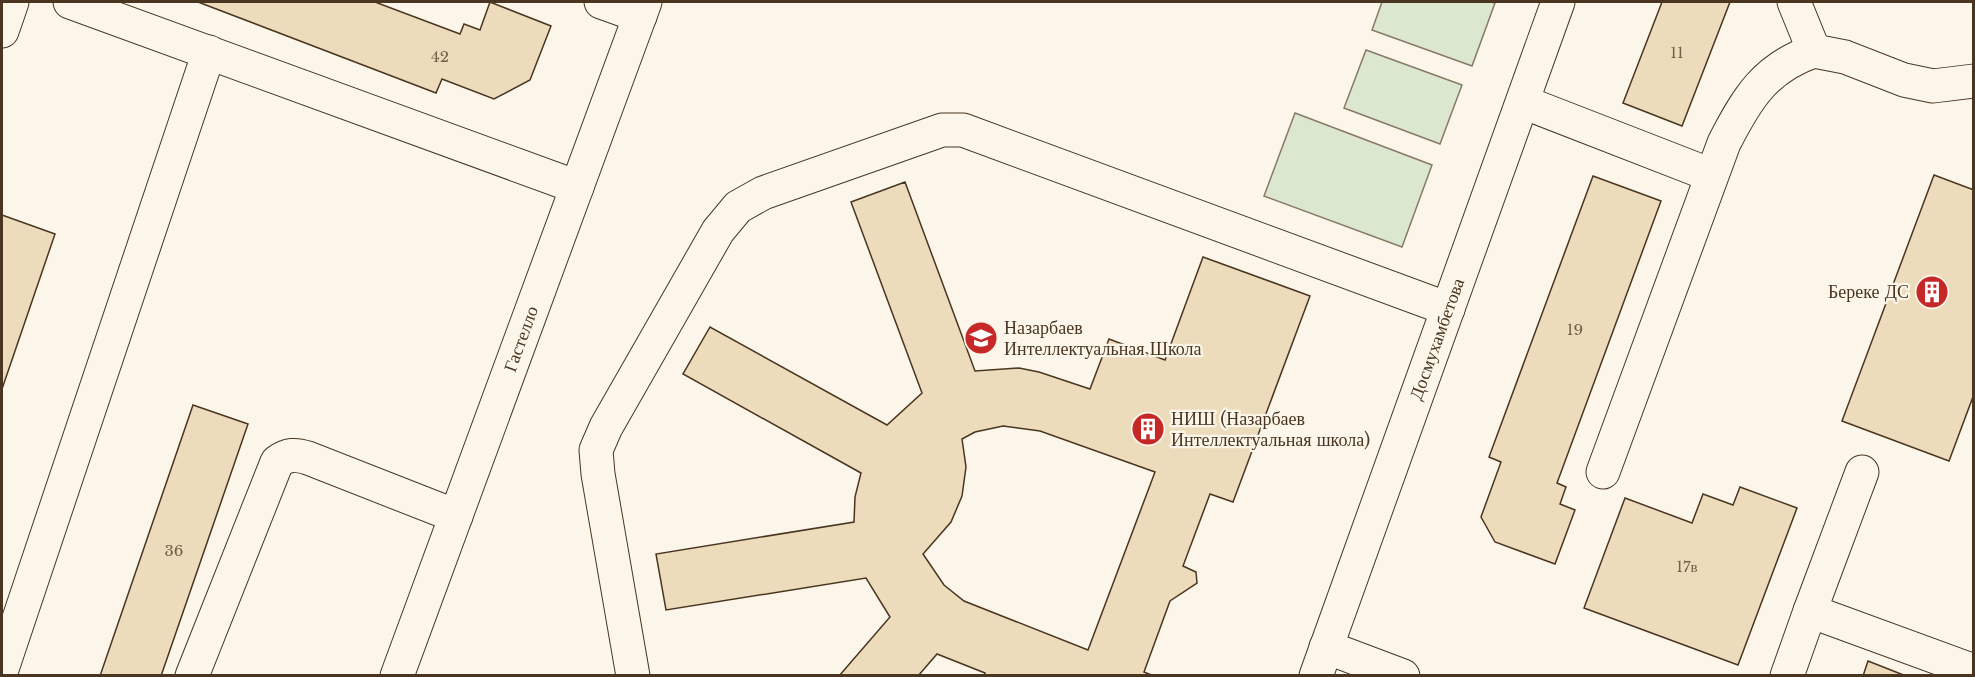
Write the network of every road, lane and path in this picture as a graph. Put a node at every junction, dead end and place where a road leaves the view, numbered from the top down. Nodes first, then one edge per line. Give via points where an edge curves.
1 (12, 2) edge
2 (601, 2) edge
3 (1558, 2) edge
4 (1794, 2) edge
5 (77, 3) edge
6 (642, 9) edge
7 (2, 31) edge
8 (1814, 51) junction
9 (208, 52) junction
10 (1974, 81) edge
11 (1523, 102) junction
12 (1711, 175) junction
13 (577, 187) junction
14 (1448, 309) junction
15 (1603, 472) dead end
16 (1862, 472) dead end
17 (456, 516) junction
18 (1810, 611) junction
19 (1321, 661) edge
20 (2, 669) edge
21 (1974, 671) edge
22 (192, 675) edge
23 (397, 675) edge
24 (633, 675) edge
25 (1403, 675) edge
26 (1787, 675) edge

1 - 7 street
2 - 6 street
3 - 11 street, Досмухамбетова
4 - 8 street
5 - 9 street
6 - 13 street, Гастелло
8 - 10 street via 1933,86
8 - 12 street via 1790,60 1752,93
9 - 13 street
9 - 20 street
11 - 12 street
11 - 14 street, Досмухамбетова
12 - 15 street
13 - 17 street, Гастелло
14 - 19 street, Досмухамбетова
14 - 24 street via 963,130 942,130 763,193 738,207 718,231 596,450
16 - 18 street
17 - 22 street via 297,454 287,455 276,462
17 - 23 street, Гастелло
18 - 21 street
18 - 26 street
19 - 25 street

